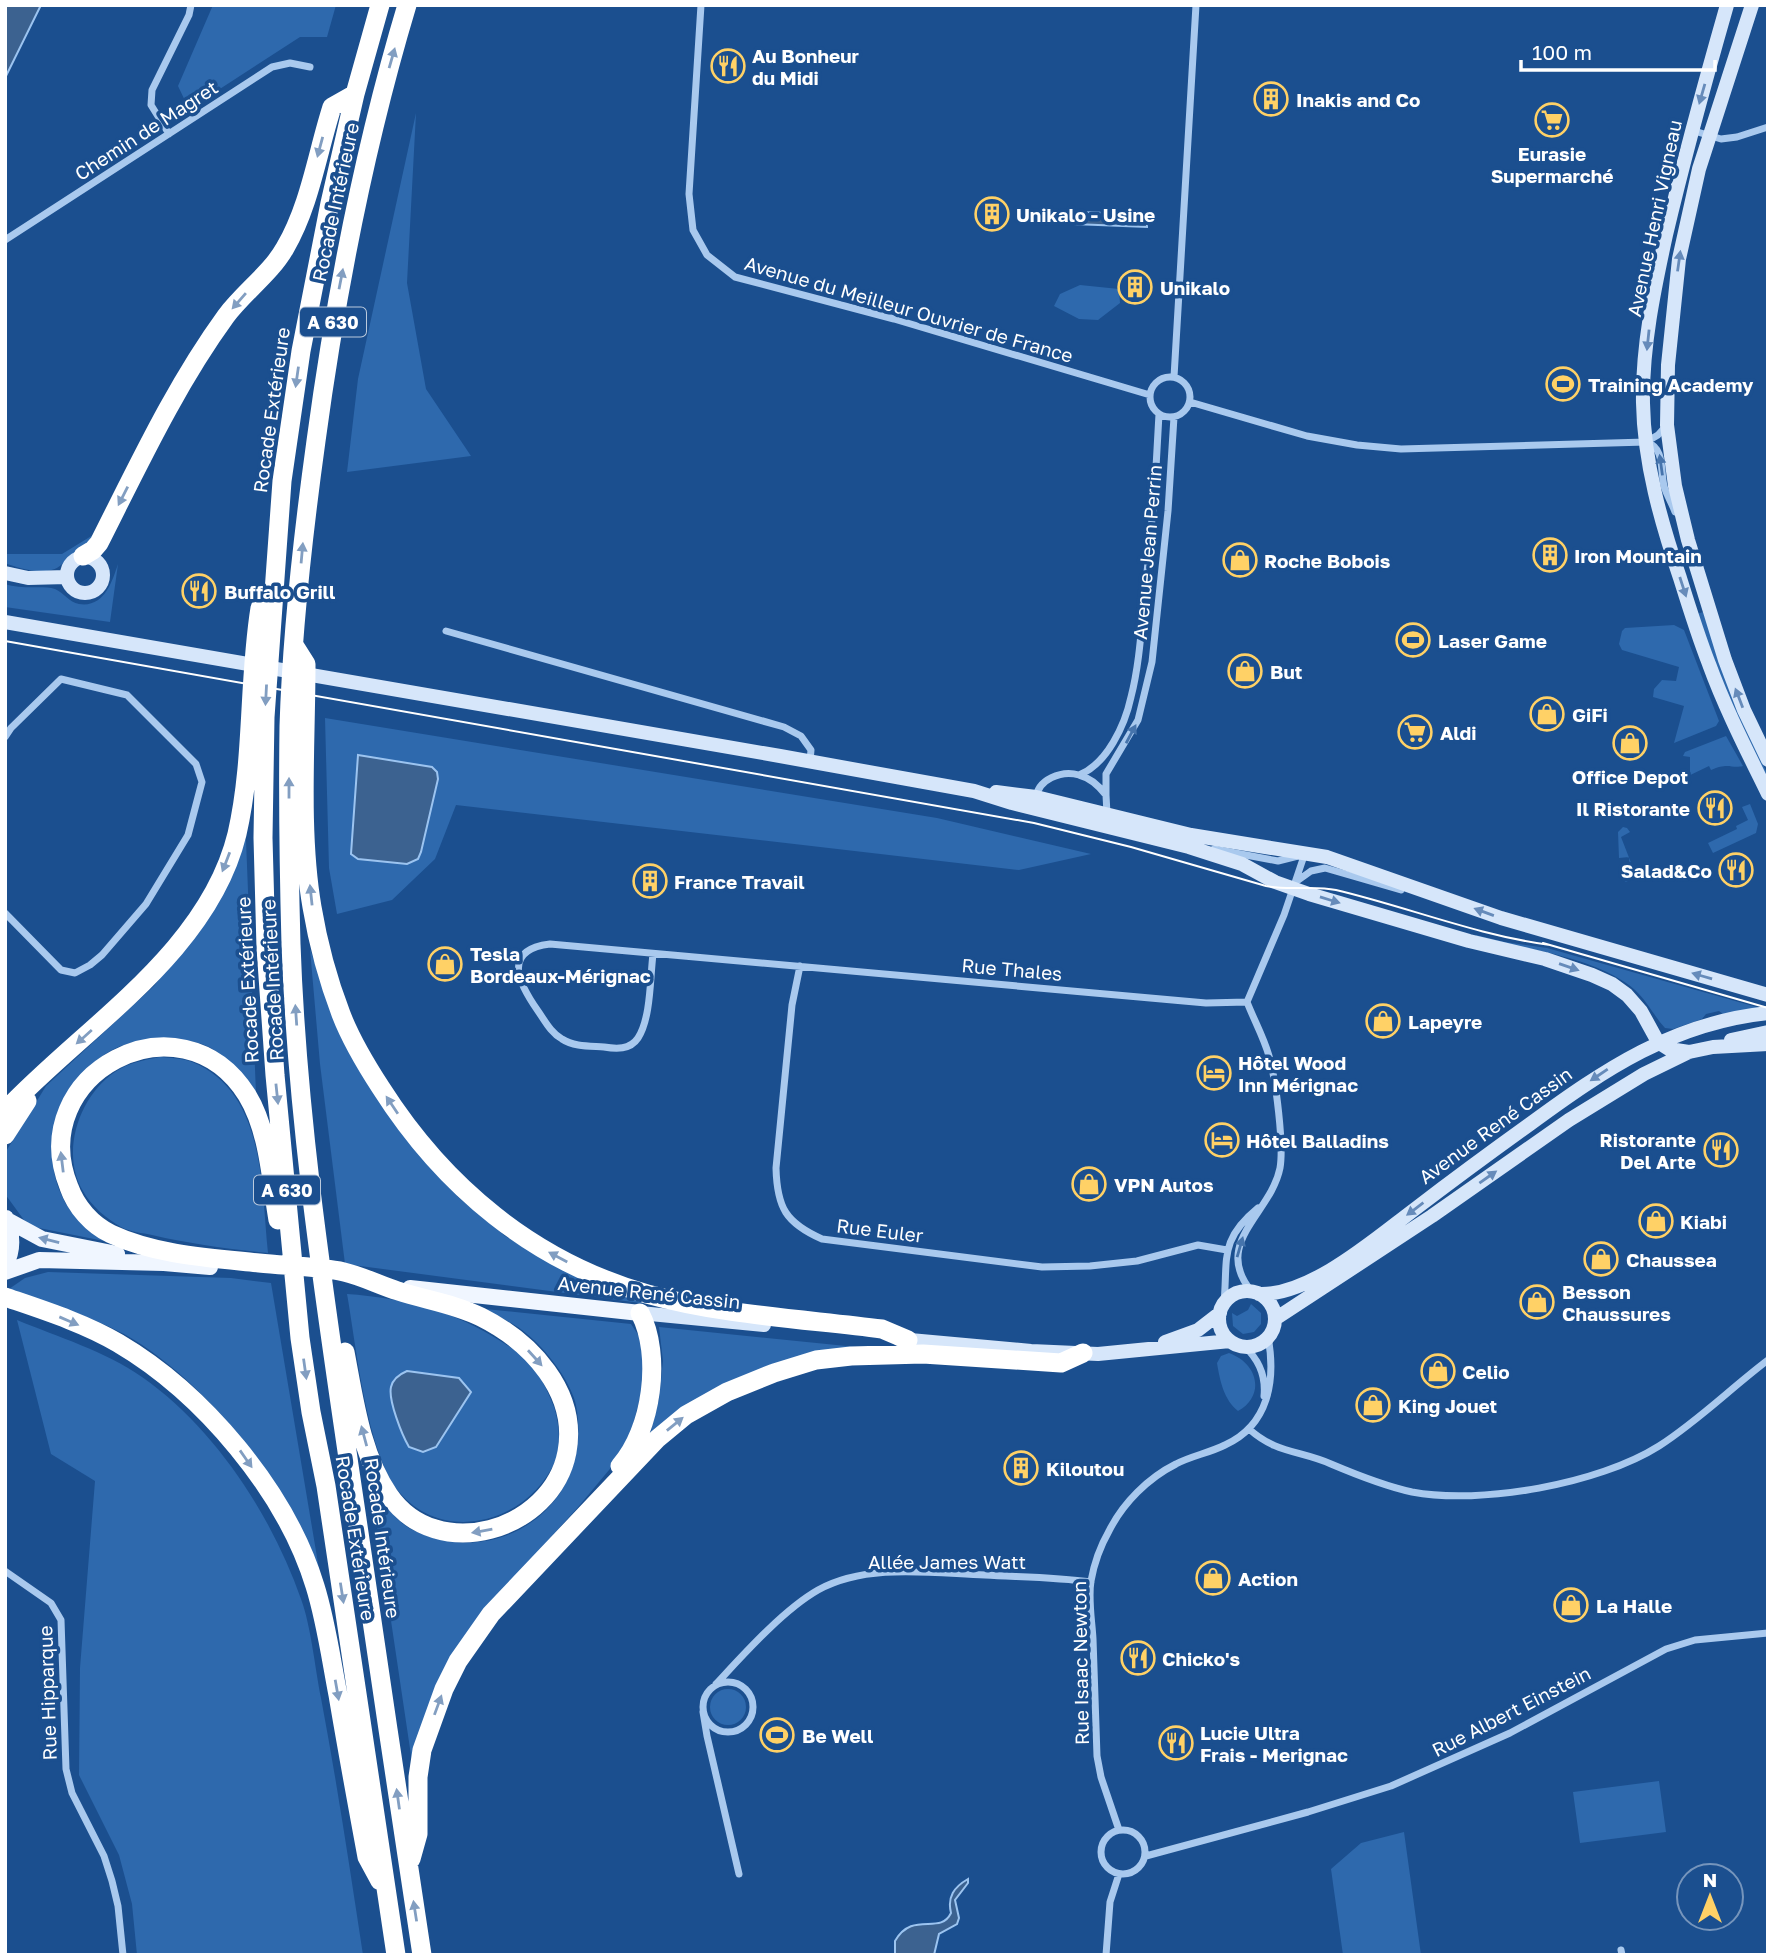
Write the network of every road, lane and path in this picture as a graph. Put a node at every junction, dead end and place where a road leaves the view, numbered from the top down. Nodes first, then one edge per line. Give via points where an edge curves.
1 (191, 5) edge
2 (380, 5) edge
3 (407, 5) edge
4 (701, 5) edge
5 (1196, 5) edge
6 (1727, 5) edge
7 (1752, 5) edge
8 (310, 67) dead end
9 (355, 94) junction
10 (1768, 127) edge
11 (1692, 130) junction
12 (169, 134) junction
13 (1709, 134) junction
14 (5, 240) edge
15 (1174, 377) junction
16 (1150, 395) junction
17 (1190, 402) junction
18 (1159, 414) junction
19 (1174, 417) junction
20 (1667, 425) junction
21 (1646, 442) junction
22 (282, 481) junction
23 (1688, 540) junction
24 (83, 556) junction
25 (5, 573) edge
26 (67, 577) junction
27 (5, 622) edge
28 (446, 631) dead end
29 (294, 645) junction
30 (1133, 687) junction
31 (1147, 690) junction
32 (1132, 696) junction
33 (1144, 701) junction
34 (5, 737) edge
35 (1768, 760) edge
36 (810, 761) junction
37 (1079, 775) junction
38 (974, 791) junction
39 (1768, 794) edge
40 (1106, 795) junction
41 (1036, 797) junction
42 (1045, 811) junction
43 (1108, 813) junction
44 (1087, 821) junction
45 (1189, 847) junction
46 (1305, 853) junction
47 (1295, 885) junction
48 (1453, 900) junction
49 (5, 913) edge
50 (653, 954) junction
51 (800, 966) junction
52 (1768, 995) edge
53 (1247, 1002) junction
54 (1768, 1013) edge
55 (1768, 1032) edge
56 (1658, 1042) junction
57 (1768, 1044) edge
58 (1713, 1047) junction
59 (1689, 1052) junction
60 (52, 1066) junction
61 (5, 1111) edge
62 (5, 1135) edge
63 (310, 1179) junction
64 (1264, 1203) junction
65 (6, 1218) edge
66 (1227, 1250) junction
67 (164, 1262) junction
68 (5, 1266) edge
69 (246, 1266) junction
70 (5, 1272) edge
71 (373, 1284) junction
72 (1256, 1293) junction
73 (5, 1297) edge
74 (1222, 1308) junction
75 (640, 1313) junction
76 (1275, 1319) junction
77 (1268, 1337) junction
78 (300, 1338) junction
79 (908, 1340) junction
80 (1230, 1341) junction
81 (1245, 1347) junction
82 (1130, 1352) junction
83 (1083, 1353) junction
84 (1768, 1360) edge
85 (1262, 1407) junction
86 (1250, 1429) junction
87 (5, 1572) edge
88 (1091, 1581) junction
89 (491, 1614) junction
90 (1768, 1633) edge
91 (716, 1684) junction
92 (704, 1712) junction
93 (1119, 1830) junction
94 (1146, 1856) junction
95 (408, 1867) junction
96 (740, 1874) dead end
97 (1119, 1874) junction
98 (387, 1894) junction
99 (123, 1955) edge
100 (396, 1955) edge
101 (422, 1955) edge
102 (1106, 1955) edge

1 - 12 street via 152,90 151,105
2 - 9 highway, Rocade Extérieure / A 630
29 -> 3 highway, Rocade Intérieure / A 630 via 328,350 356,202
4 - 16 street, Avenue du Meilleur Ouvrier de France via 689,194 693,230 708,255 735,277
5 - 15 street
6 -> 11 street, Avenue Henri Vigneau
7 - 13 street, Avenue Henri Vigneau
8 - 12 street, Chemin de Magret via 290,63 272,67
9 -> 22 highway, Rocade Extérieure / A 630 via 301,351
9 -> 24 highway via 332,107 306,202 284,250 227,316 168,408 99,542
10 - 13 street via 1721,139
11 - 13 street
11 -> 21 street, Avenue Henri Vigneau via 1652,301 1643,402
12 - 14 street, Chemin de Magret
20 -> 13 street, Avenue Henri Vigneau via 1679,259
15 - 16 street via 1161,379
15 - 17 street via 1189,389
16 - 18 street
17 - 19 street via 1185,412
17 - 21 street via 1307,436 1401,449
18 - 19 street
18 - 30 street, Avenue Jean Perrin via 1154,509
19 - 31 street, Avenue Jean Perrin
20 - 21 street
20 - 23 street, Avenue Henri Vigneau
23 -> 21 street, Avenue Henri Vigneau via 1664,486 1659,451
21 -> 39 street, Avenue Henri Vigneau via 1669,545 1704,651
22 -> 60 highway via 254,643 242,797 224,871 205,907 159,965
22 -> 78 highway, Rocade Extérieure / A 630 via 269,643 263,838 275,1075
35 -> 23 street, Avenue Henri Vigneau via 1725,660
24 - 26 street via 69,566
24 - 26 street via 101,565 99,587 77,592
25 - 26 street via 28,578
27 - 36 street
28 - 36 street via 784,727 801,736 811,750
63 -> 29 highway, Rocade Intérieure / A 630 via 291,949 289,723
79 -> 29 highway via 882,1329 689,1303 601,1278 525,1238 462,1188 428,1153 366,1066 341,1016 326,970 312,905 307,849 306,664
30 - 31 street
30 - 32 street, Avenue Jean Perrin
31 - 33 street, Avenue Jean Perrin
32 - 33 street
32 - 37 street, Avenue Jean Perrin via 1101,759
40 -> 33 street, Avenue Jean Perrin via 1106,774
34 - 49 street via 61,679 127,695 196,764 202,782 188,835 146,904 90,965 75,973 61,970
36 - 38 street
37 - 40 street
37 - 41 street, Avenue Jean Perrin via 1051,777
38 - 41 street
38 - 42 street
40 - 43 street, Avenue Jean Perrin
41 - 42 street
41 - 43 street
42 - 44 street
43 - 44 street
43 - 46 street via 1191,835
44 - 45 street
45 - 46 street via 1278,861
45 - 47 street
46 - 47 street
46 - 48 street via 1346,862
47 - 48 street via 1325,868
47 - 53 street
47 -> 56 street via 1592,975 1628,995
52 -> 48 street
50 - 50 street, Rue Thales via 543,945 528,952 517,972 554,1034 575,1044 620,1049 636,1041 644,1025
50 - 51 street, Rue Thales
51 - 53 street, Rue Thales via 1206,1003
51 - 66 street, Rue Euler via 776,1168 776,1191 794,1223 822,1239 1042,1267 1133,1262 1198,1245
53 - 64 street via 1271,1065 1281,1142 1279,1169
54 - 56 street, Avenue René Cassin via 1716,1022
55 - 58 street
56 - 59 street
56 -> 72 street, Avenue René Cassin via 1597,1076 1315,1279 1290,1291
57 - 58 street, Avenue René Cassin
58 - 59 street, Avenue René Cassin
76 -> 59 street, Avenue René Cassin via 1591,1105
60 - 61 highway
60 - 62 highway
71 -> 63 highway via 481,1317 510,1334 549,1373 567,1414 567,1453 552,1488 519,1519 481,1531 446,1532 407,1515 378,1478 358,1410
95 -> 63 highway, Rocade Intérieure / A 630
64 - 66 street via 1238,1227
72 -> 64 street via 1241,1277 1238,1250
67 -> 65 main road via 41,1239
65 - 68 main road via 12,1249
66 - 74 street
67 - 69 main road
67 - 70 main road via 39,1259
69 - 71 highway via 346,1273
69 -> 78 highway via 109,1233 79,1207 64,1175 60,1139 73,1100 99,1069 136,1050 198,1052 219,1064 247,1096 266,1150
71 - 75 main road, Avenue René Cassin
72 - 74 street via 1236,1293
72 - 76 street via 1270,1304
73 -> 98 highway via 106,1337 147,1362 178,1385 233,1440 262,1482 315,1585 367,1857
74 - 80 street via 1221,1329
74 - 82 street, Avenue René Cassin via 1190,1333
75 - 79 street, Avenue René Cassin
75 - 89 highway via 649,1335 652,1372 640,1430 626,1459 505,1591
76 - 77 street
77 - 81 street
77 - 85 street via 1271,1383
78 -> 98 highway, Rocade Extérieure / A 630
79 - 83 street, Avenue René Cassin
80 - 81 street
80 - 82 street, Avenue René Cassin
81 - 85 street via 1263,1376
82 - 83 street, Avenue René Cassin
89 -> 83 highway via 657,1439 686,1415 756,1379 808,1362 851,1356 933,1355 1061,1363
84 - 86 street via 1645,1454 1591,1475 1514,1491 1482,1495 1411,1492 1274,1447
85 - 86 street
86 - 88 street, Rue Isaac Newton via 1222,1447 1173,1465 1129,1501 1107,1534
87 - 99 street, Rue Hipparque via 51,1604 61,1620 66,1769 72,1793 112,1881
88 - 91 street, Allée James Watt via 906,1573 846,1578 796,1606
88 - 93 street, Rue Isaac Newton via 1097,1756
95 -> 89 highway via 418,1834 422,1750 458,1661
90 - 94 street, Rue Albert Einstein via 1695,1640 1666,1649 1510,1733 1391,1786
91 - 92 street via 705,1696
91 - 92 street via 741,1684 752,1697 753,1713 744,1727 728,1732 712,1726
92 - 96 street
93 - 94 street via 1141,1838
93 - 97 street via 1106,1838 1101,1852 1106,1867
94 - 97 street via 1139,1868
101 -> 95 highway, Rocade Intérieure / A 630
97 - 102 street via 1110,1902
98 - 100 highway, Rocade Extérieure / A 630

